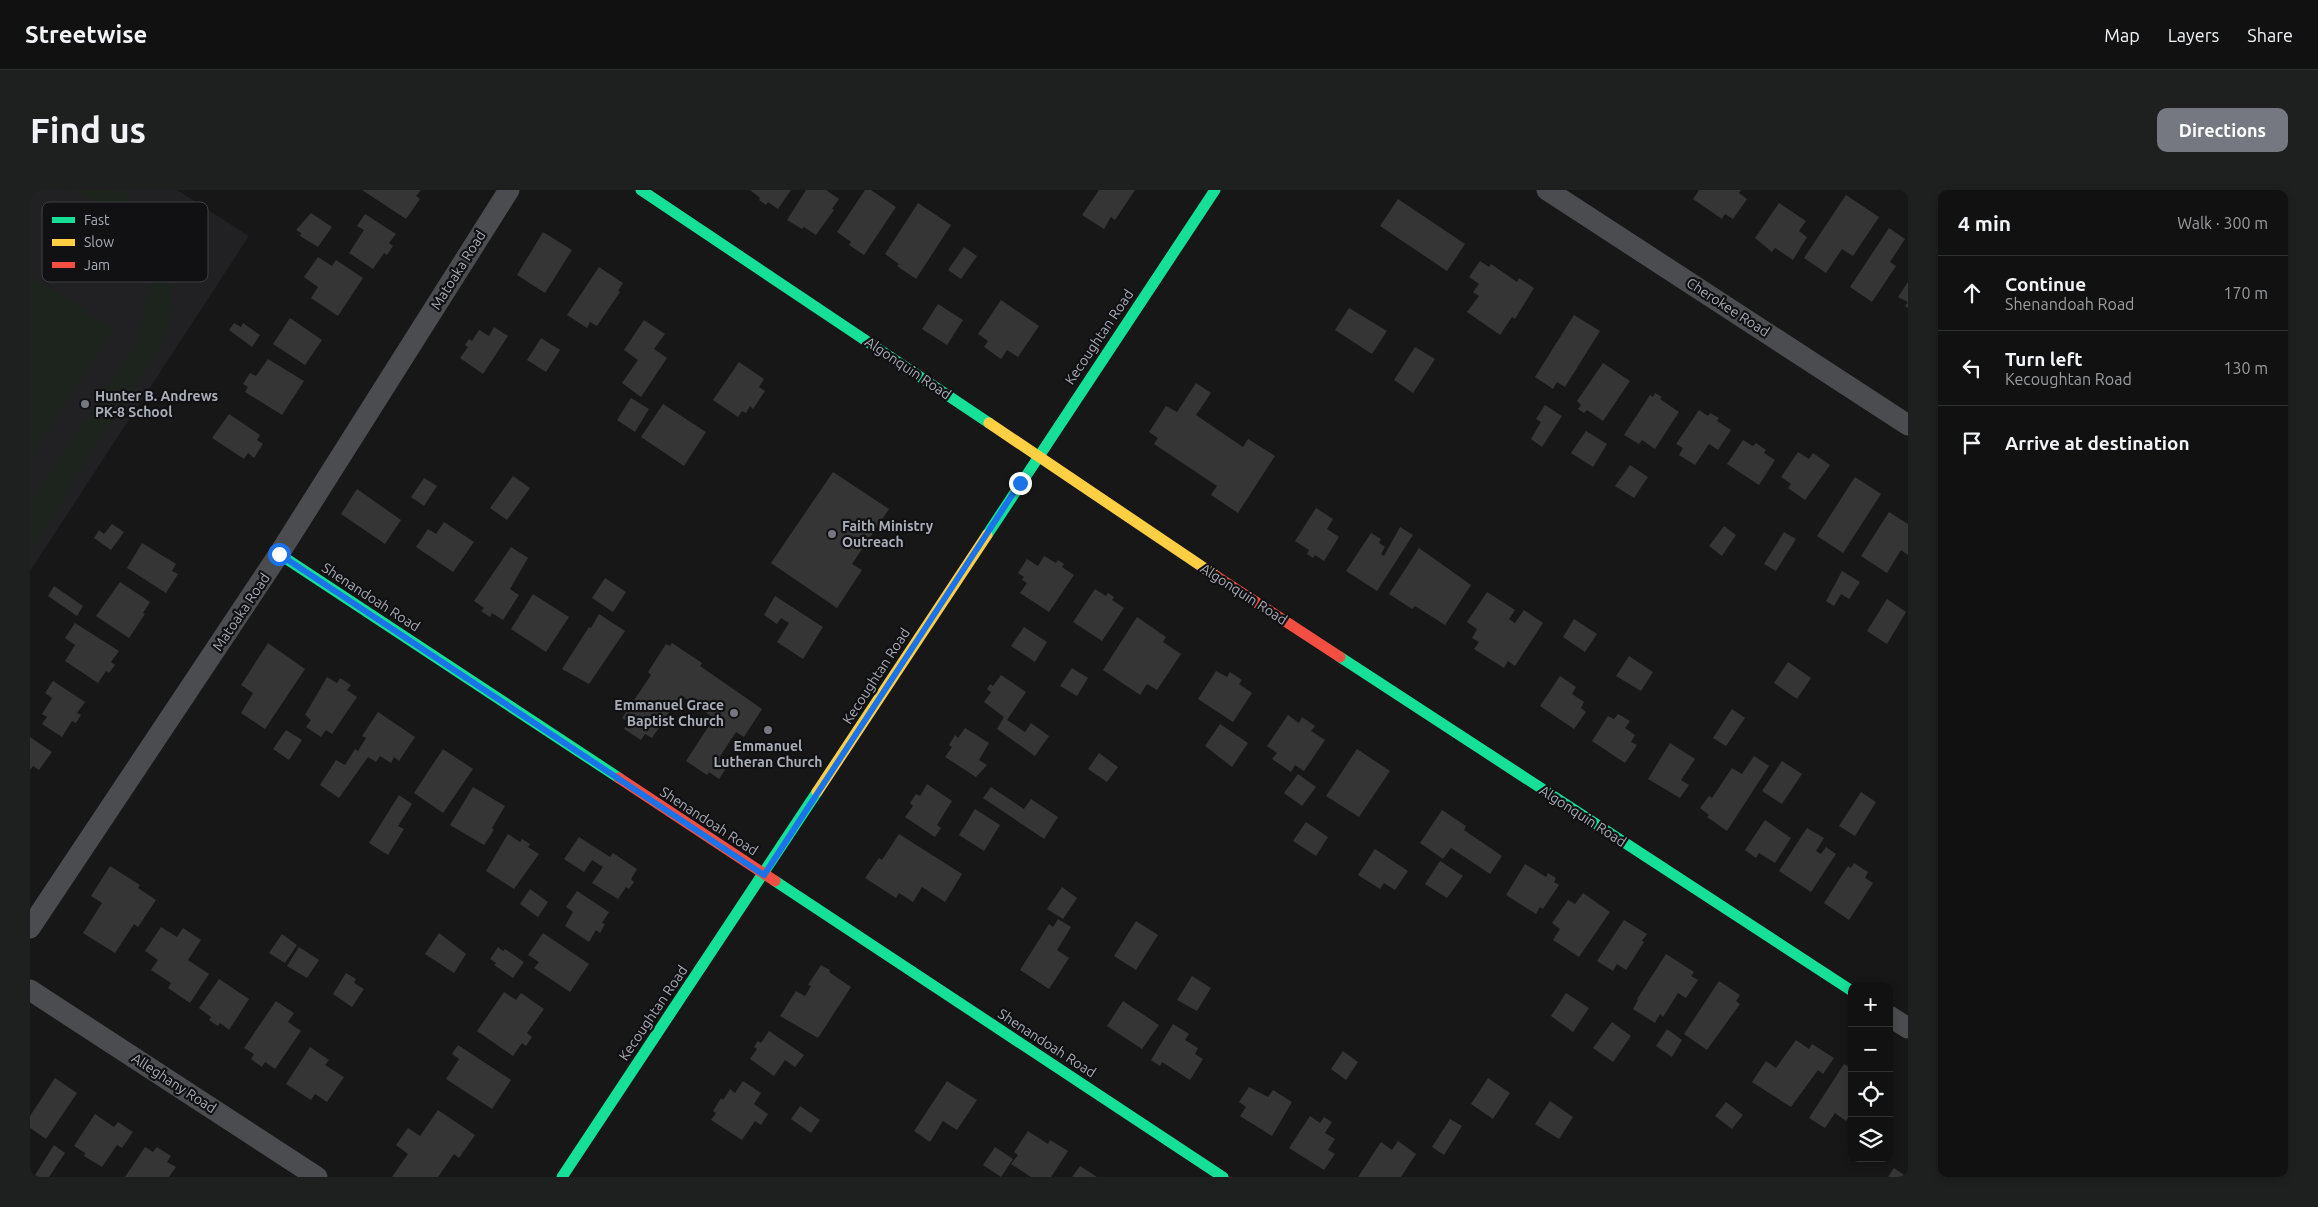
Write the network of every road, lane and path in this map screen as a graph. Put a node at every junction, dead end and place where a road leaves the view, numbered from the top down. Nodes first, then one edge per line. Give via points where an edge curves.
1 (509, 190) edge
2 (641, 190) edge
3 (1215, 190) edge
4 (1547, 190) edge
5 (1908, 425) edge
6 (1038, 455) junction
7 (279, 554) junction
8 (764, 875) junction
9 (30, 928) edge
10 (1848, 988) edge
11 (30, 990) edge
12 (1893, 1019) edge
13 (1908, 1028) edge
14 (317, 1177) edge
15 (562, 1177) edge
16 (1223, 1177) edge

1 - 7 street, Matoaka Road
2 - 6 street, Algonquin Road
3 - 6 street, Kecoughtan Road
4 - 5 street, Cherokee Road
6 - 8 street, Kecoughtan Road
6 - 10 street, Algonquin Road via 1230,585
7 - 8 street, Shenandoah Road
7 - 9 street, Matoaka Road
8 - 15 street, Kecoughtan Road
8 - 16 street, Shenandoah Road
11 - 14 street, Alleghany Road
12 - 13 street

